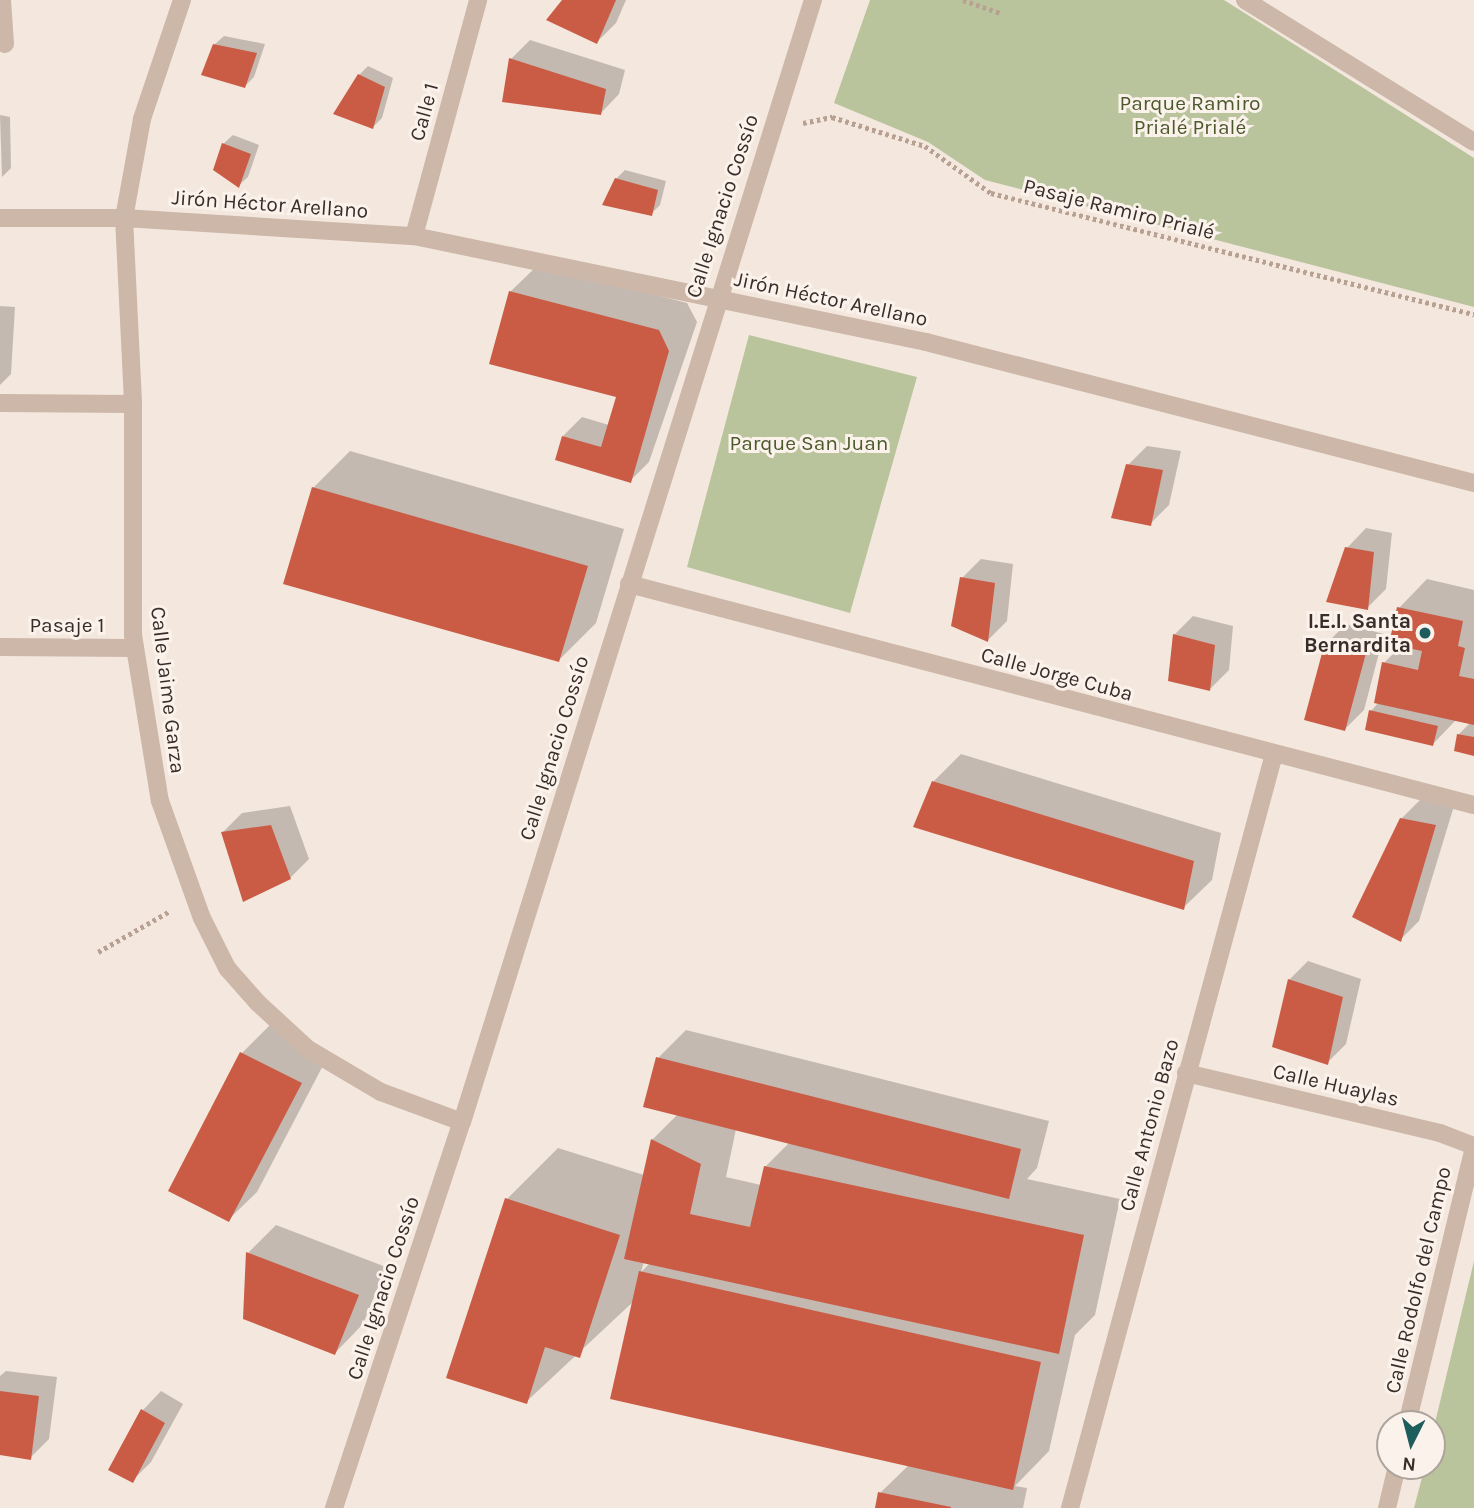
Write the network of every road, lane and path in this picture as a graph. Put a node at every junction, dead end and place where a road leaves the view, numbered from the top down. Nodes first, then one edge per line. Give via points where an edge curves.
1 (2, 0) edge
2 (182, 0) edge
3 (478, 0) edge
4 (813, 0) edge
5 (962, 0) edge
6 (1245, 0) edge
7 (1003, 14) dead end
8 (5, 44) dead end
9 (771, 130) junction
10 (1474, 142) edge
11 (0, 218) edge
12 (124, 218) junction
13 (414, 236) junction
14 (717, 298) junction
15 (1474, 314) edge
16 (0, 403) edge
17 (133, 404) junction
18 (1474, 483) edge
19 (629, 584) junction
20 (0, 648) edge
21 (135, 648) junction
22 (1274, 754) junction
23 (1474, 805) edge
24 (194, 897) junction
25 (98, 953) dead end
26 (1186, 1073) junction
27 (462, 1122) junction
28 (1474, 1146) edge
29 (1410, 1410) edge
30 (1394, 1480) edge
31 (334, 1508) edge
32 (1070, 1508) edge
33 (1387, 1508) edge

1 - 8 street
2 - 12 street, Calle Jaime Garza via 142,119
3 - 13 street, Calle 1
4 - 9 street, Calle Ignacio Cossío
5 - 7 path
6 - 10 street
9 - 14 street, Calle Ignacio Cossío
9 - 15 path, Pasaje Ramiro Prialé via 832,117 925,146 991,193
11 - 12 street, Jirón Héctor Arellano
12 - 13 street, Jirón Héctor Arellano
12 - 17 street, Calle Jaime Garza
13 - 14 street, Jirón Héctor Arellano
14 - 18 street, Jirón Héctor Arellano via 926,342
14 - 19 street, Calle Ignacio Cossío
16 - 17 street
17 - 21 street, Calle Jaime Garza
19 - 22 street, Calle Jorge Cuba
19 - 27 street, Calle Ignacio Cossío
20 - 21 street, Pasaje 1
21 - 24 street, Calle Jaime Garza via 160,801
22 - 23 street, Calle Jorge Cuba
22 - 26 street, Calle Antonio Bazo
24 - 25 path
24 - 27 street, Calle Jaime Garza via 227,968 307,1049 381,1092
26 - 28 street, Calle Huaylas via 1440,1133
26 - 32 street, Calle Antonio Bazo
27 - 31 street, Calle Ignacio Cossío
28 - 29 street, Calle Rodolfo del Campo
30 - 33 street

